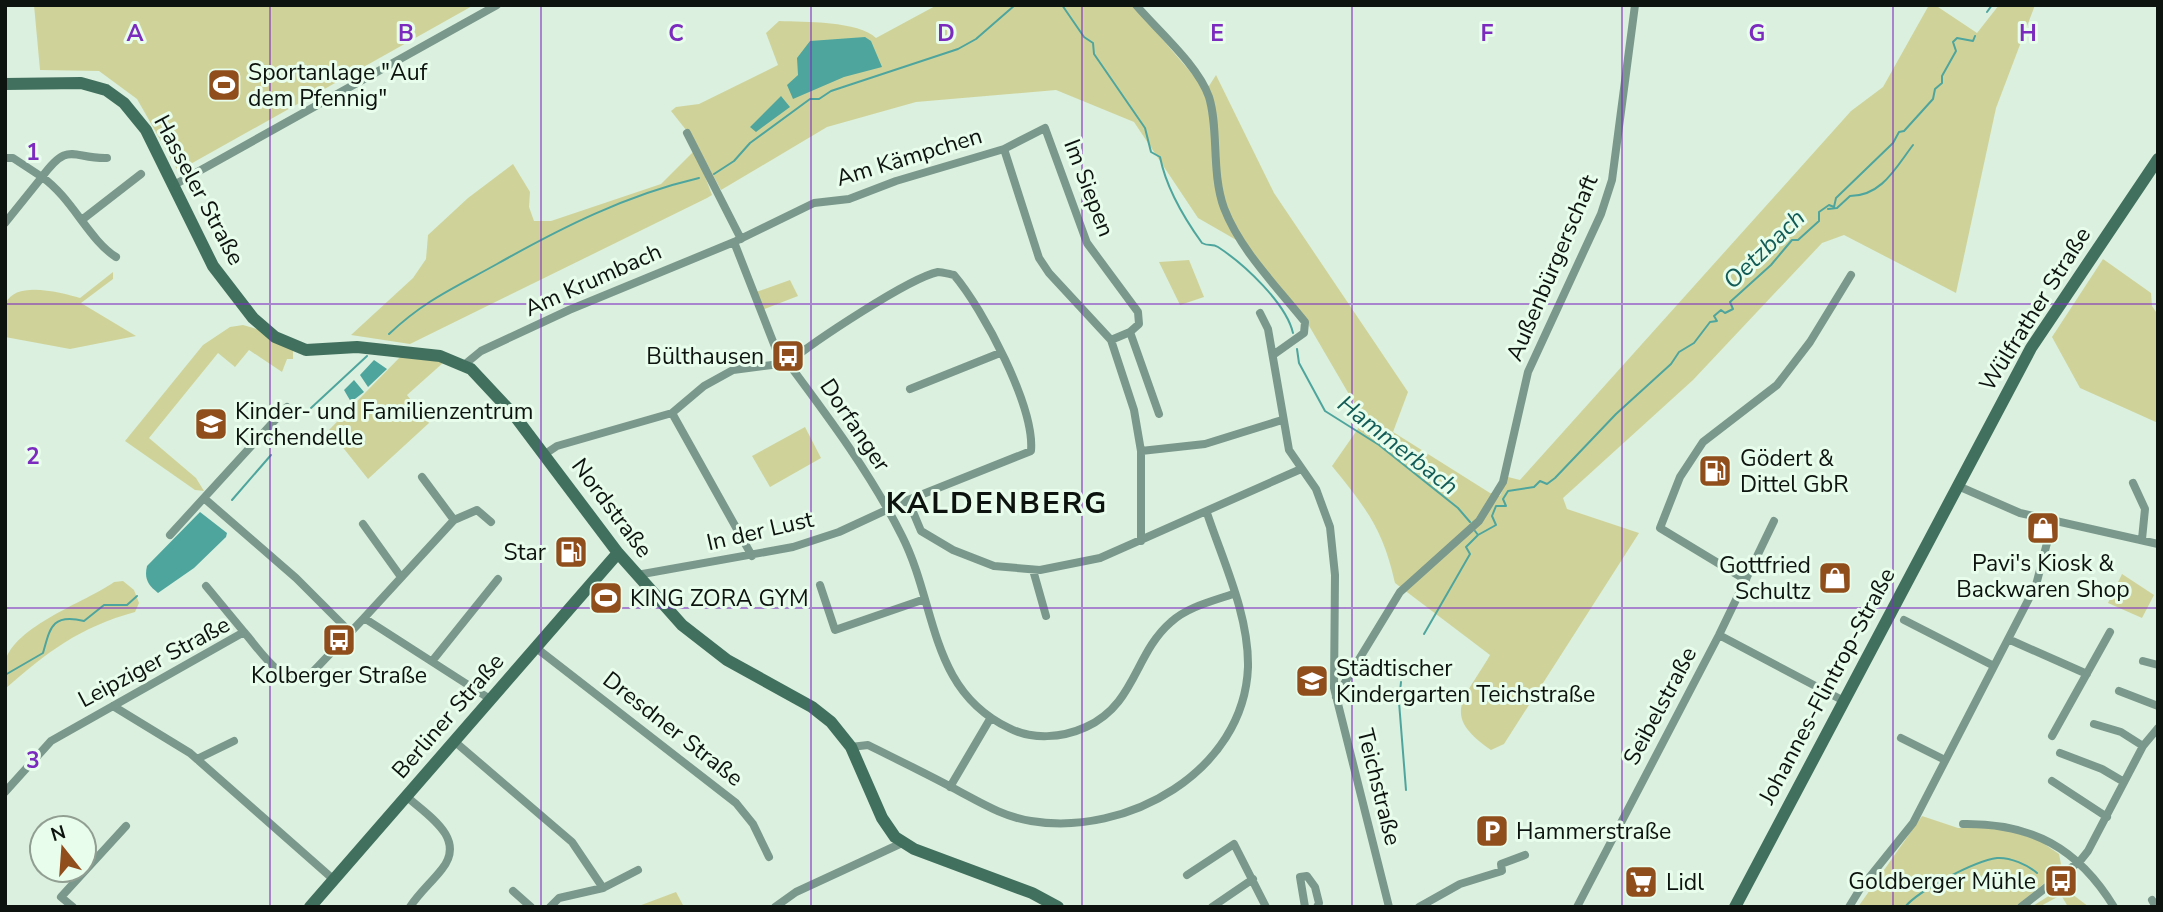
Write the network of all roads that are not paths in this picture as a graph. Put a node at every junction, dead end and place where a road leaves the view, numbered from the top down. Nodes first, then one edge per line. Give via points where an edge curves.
1 (497, 5) edge
2 (1136, 5) edge
3 (1635, 5) edge
4 (5, 84) edge
5 (687, 133) dead end
6 (1004, 149) junction
7 (5, 158) edge
8 (107, 158) dead end
9 (2158, 159) edge
10 (141, 174) dead end
11 (42, 177) junction
12 (174, 185) junction
13 (83, 219) junction
14 (5, 223) edge
15 (737, 241) junction
16 (116, 257) dead end
17 (1851, 275) dead end
18 (1259, 313) dead end
19 (1130, 332) junction
20 (1111, 340) junction
21 (1000, 353) junction
22 (1273, 355) junction
23 (785, 363) junction
24 (464, 365) junction
25 (910, 389) dead end
26 (287, 407) dead end
27 (672, 413) junction
28 (1159, 415) dead end
29 (1282, 420) junction
30 (1141, 451) junction
31 (545, 454) junction
32 (1301, 469) junction
33 (422, 477) dead end
34 (2133, 483) dead end
35 (1958, 486) junction
36 (205, 499) junction
37 (908, 500) junction
38 (887, 509) junction
39 (1207, 513) junction
40 (454, 520) junction
41 (2053, 520) junction
42 (1774, 521) dead end
43 (491, 522) dead end
44 (363, 524) dead end
45 (921, 531) junction
46 (170, 535) dead end
47 (904, 539) junction
48 (2142, 539) junction
49 (1141, 541) junction
50 (2158, 544) edge
51 (618, 553) junction
52 (752, 556) junction
53 (1033, 570) junction
54 (637, 575) junction
55 (401, 578) junction
56 (498, 579) dead end
57 (1746, 580) junction
58 (820, 585) dead end
59 (206, 586) dead end
60 (1233, 594) junction
61 (925, 600) junction
62 (1046, 616) dead end
63 (364, 618) junction
64 (1904, 620) dead end
65 (244, 632) junction
66 (350, 632) junction
67 (2110, 632) dead end
68 (1719, 635) junction
69 (2008, 639) junction
70 (535, 647) junction
71 (433, 660) junction
72 (2143, 661) dead end
73 (2158, 665) edge
74 (1994, 666) junction
75 (2087, 674) junction
76 (2119, 691) dead end
77 (1336, 697) junction
78 (490, 699) junction
79 (1842, 700) junction
80 (113, 706) junction
81 (2158, 706) edge
82 (990, 719) junction
83 (2094, 724) dead end
84 (2158, 728) edge
85 (2052, 736) dead end
86 (1900, 738) dead end
87 (234, 741) dead end
88 (454, 741) junction
89 (2143, 746) junction
90 (851, 747) junction
91 (2060, 753) dead end
92 (197, 759) junction
93 (1945, 760) junction
94 (2052, 781) dead end
95 (2124, 782) junction
96 (950, 787) junction
97 (5, 792) edge
98 (406, 796) junction
99 (2107, 817) junction
100 (1963, 824) dead end
101 (126, 827) dead end
102 (902, 843) junction
103 (1525, 855) dead end
104 (769, 858) dead end
105 (2080, 861) junction
106 (638, 870) dead end
107 (1187, 874) dead end
108 (333, 879) junction
109 (1253, 879) junction
110 (603, 888) junction
111 (513, 891) dead end
112 (73, 907) edge
113 (310, 907) edge
114 (411, 907) edge
115 (531, 907) edge
116 (550, 907) edge
117 (775, 907) edge
118 (1058, 907) edge
119 (1212, 907) edge
120 (1266, 907) edge
121 (1305, 907) edge
122 (1317, 907) edge
123 (1389, 907) edge
124 (1419, 907) edge
125 (1577, 907) edge
126 (1735, 907) edge
127 (1849, 907) edge
128 (2021, 907) edge
129 (2114, 907) edge

1 - 12 street
2 - 22 street via 1202,80 1210,100 1224,209 1240,239 1304,322 1304,333
3 - 77 street, Außenbürgerschaft via 1612,180 1601,214 1528,372 1503,482 1479,521 1399,592
4 - 12 main road, Hasseler Straße via 81,83 113,94 141,122
5 - 15 street
6 - 15 street, Am Kämpchen via 849,199 814,203
6 - 19 street, Im Siepen via 1045,128 1087,243 1138,312 1139,324
6 - 20 street, Am Kämpchen via 1040,258
7 - 11 street via 13,158
8 - 11 street via 66,154
9 - 35 main road, Wülfrather Straße via 2046,322
10 - 13 street
11 - 13 street
11 - 14 street
12 - 24 main road, Hasseler Straße via 218,274 253,318 275,337 306,350 357,347 440,356
13 - 16 street via 100,244
15 - 23 street
15 - 24 street, Am Krumbach via 607,293 481,351
17 - 57 street via 1777,385 1703,442 1680,477 1660,528
18 - 22 street, Teichstraße
19 - 20 street
19 - 28 street, Im Siepen
20 - 30 street, Am Kämpchen via 1134,410
21 - 23 street via 964,287 954,275 939,272
21 - 25 street
21 - 37 street, In der Lust via 1032,434 1031,451
22 - 29 street, Teichstraße
23 - 27 street via 733,370 704,386
23 - 38 street, Dorfanger via 843,438
24 - 31 main road, Nordstraße via 500,398
26 - 36 street
27 - 31 street via 557,446
27 - 52 street
29 - 30 street via 1205,444
29 - 32 street, Teichstraße via 1289,450
30 - 49 street, Am Kämpchen
31 - 51 main road, Nordstraße
32 - 39 street
32 - 77 street, Teichstraße via 1321,501 1332,540
33 - 40 street
34 - 48 street via 2145,509
35 - 41 street via 1992,503
35 - 79 main road, Johannes-Flintrop-Straße
36 - 46 street via 198,501
36 - 66 street
37 - 38 street, In der Lust
37 - 45 street
38 - 47 street, Dorfanger
38 - 52 street, In der Lust via 839,532
39 - 49 street
39 - 60 street
40 - 43 street via 477,510
40 - 55 street, Leipziger Straße
41 - 48 street
41 - 69 street via 2036,585
42 - 57 street, Seibelstraße
44 - 55 street
45 - 47 street
45 - 53 street via 974,560
47 - 61 street, Dorfanger
48 - 50 street
49 - 53 street via 1091,561
51 - 54 main road, Nordstraße
51 - 70 main road, Berliner Straße
52 - 54 street, In der Lust
53 - 62 street
54 - 90 main road, Nordstraße via 705,645 812,707
55 - 63 street, Leipziger Straße
56 - 71 street
57 - 68 street, Seibelstraße
58 - 61 street via 835,629
59 - 65 street
60 - 82 street via 1172,620 1152,645 1124,696 1088,726 1041,737
60 - 96 street via 1248,657 1239,708 1208,758 1169,792 1124,815 1070,825 1000,813
61 - 82 street, Dorfanger via 948,670 965,696
63 - 66 street, Leipziger Straße
63 - 71 street
64 - 74 street
65 - 66 street, Leipziger Straße via 282,674 299,680 307,678
65 - 80 street, Leipziger Straße
67 - 75 street
68 - 79 street
68 - 125 street, Seibelstraße
69 - 74 street
69 - 75 street
70 - 78 main road, Berliner Straße
70 - 104 street, Dresdner Straße via 736,803 753,824
71 - 78 street
72 - 73 street
74 - 93 street
75 - 85 street
76 - 81 street
77 - 123 street, Teichstraße
78 - 88 main road, Berliner Straße
79 - 126 main road, Johannes-Flintrop-Straße
80 - 92 street
80 - 97 street, Leipziger Straße via 51,741
82 - 96 street
83 - 89 street via 2121,732
84 - 89 street
86 - 93 street
87 - 92 street
88 - 98 main road, Berliner Straße
88 - 110 street via 572,842
89 - 95 street
90 - 96 street via 868,745
90 - 102 main road, Nordstraße via 887,827
91 - 95 street
92 - 108 street
93 - 127 street via 1905,836
94 - 99 street
95 - 99 street
98 - 108 main road, Berliner Straße
98 - 114 street via 446,832 450,845 444,866
99 - 105 street
100 - 105 street via 2026,831
101 - 112 street via 61,897
102 - 117 street via 796,892
102 - 118 main road
103 - 124 street via 1501,864 1502,871 1460,884
105 - 128 street
105 - 129 street
106 - 110 street
107 - 109 street via 1234,844
108 - 113 main road, Berliner Straße
109 - 119 street
109 - 120 street
110 - 116 street via 559,898
111 - 115 street
121 - 122 street via 1298,882 1307,876 1315,887

